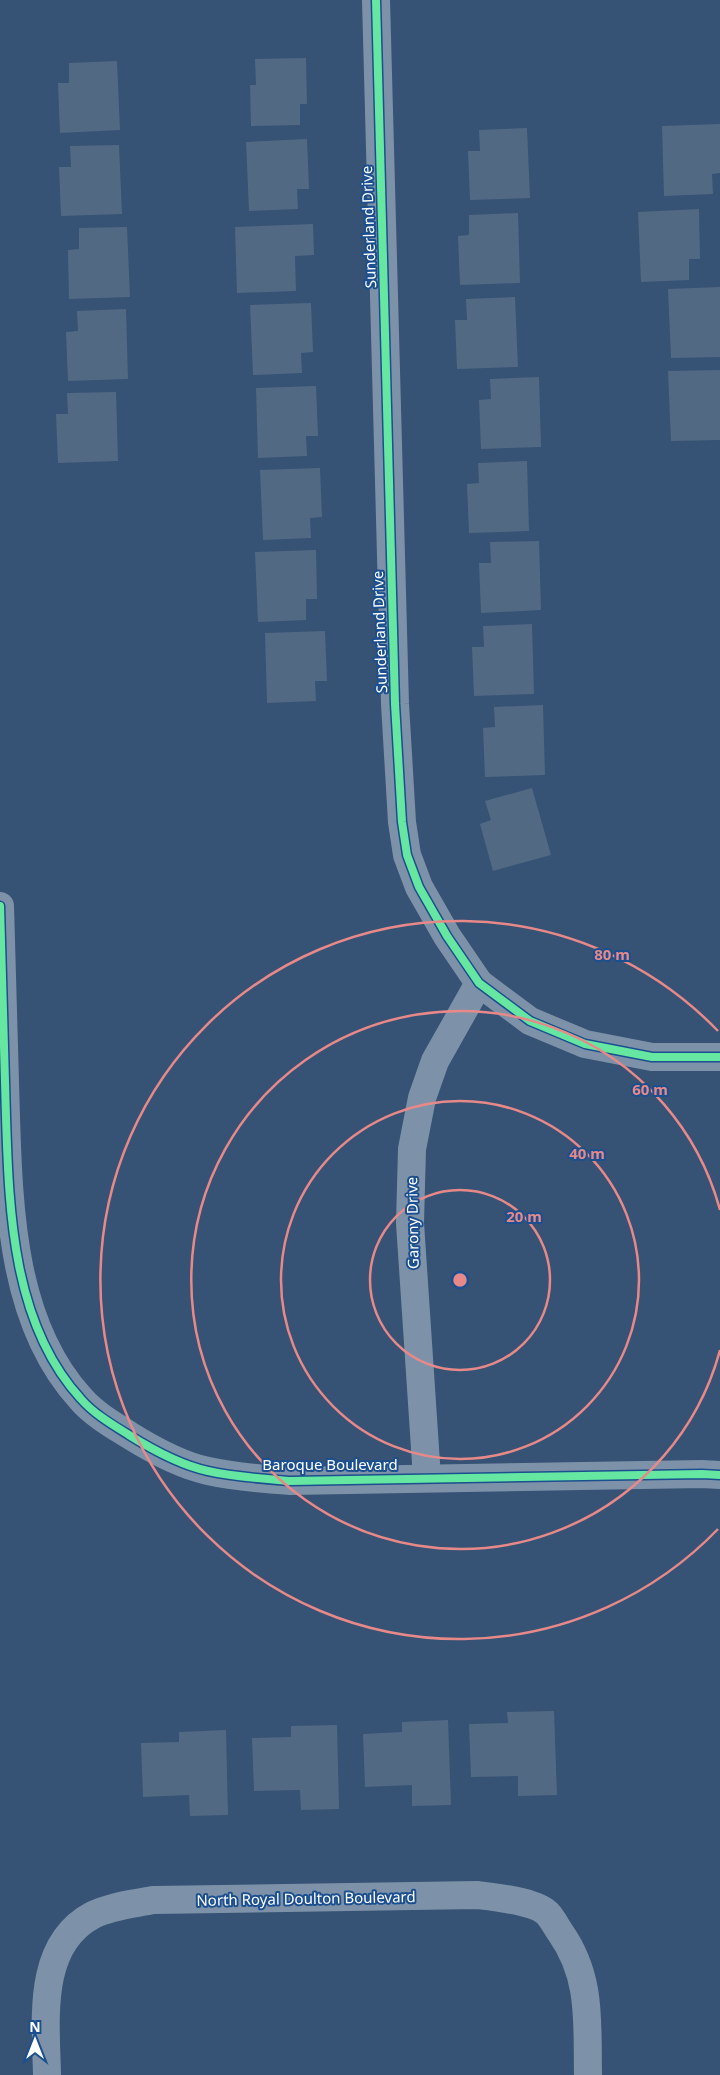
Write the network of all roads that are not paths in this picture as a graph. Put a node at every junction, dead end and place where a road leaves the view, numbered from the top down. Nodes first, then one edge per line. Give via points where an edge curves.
1 (376, 0) edge
2 (0, 906) edge
3 (479, 983) junction
4 (720, 1057) edge
5 (720, 1475) edge
6 (427, 1478) junction
7 (47, 2075) edge
8 (588, 2075) edge

1 - 3 street, Sunderland Drive via 395,704 402,822 407,855 418,887
2 - 6 street, Baroque Boulevard via 8,1187 18,1262 37,1330 63,1377 82,1400 107,1421 157,1453 206,1471 290,1481
3 - 4 street, Sunderland Drive via 530,1021 585,1044 652,1057
3 - 6 street, Garony Drive via 435,1061 422,1098 412,1148 410,1223
5 - 6 street, Baroque Boulevard
7 - 8 street, North Royal Doulton Boulevard via 47,1994 51,1971 70,1932 93,1915 122,1905 152,1900 477,1895 521,1902 546,1912 565,1939 580,1970 586,2009

